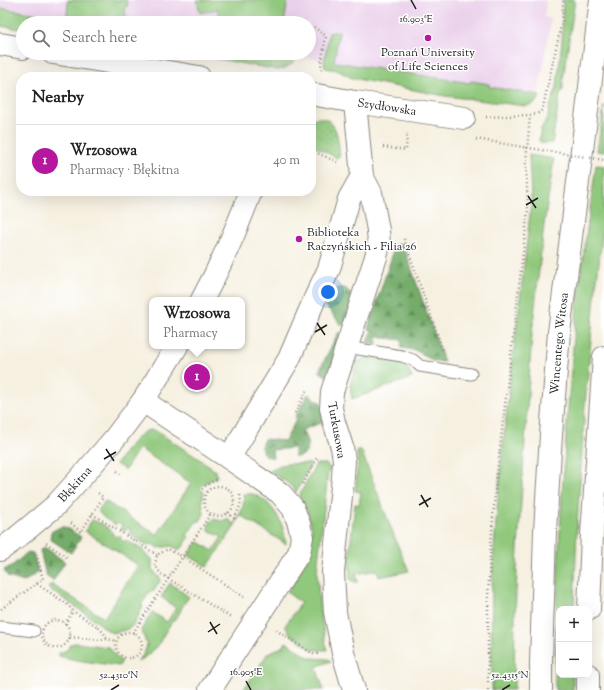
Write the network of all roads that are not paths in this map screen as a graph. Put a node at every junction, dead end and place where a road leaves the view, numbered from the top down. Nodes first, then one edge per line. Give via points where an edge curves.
1 (601, 0) edge
2 (0, 44) edge
3 (16, 47) edge
4 (96, 60) edge
5 (169, 72) edge
6 (316, 95) edge
7 (355, 102) junction
8 (464, 118) road end
9 (362, 176) junction
10 (249, 196) edge
11 (204, 297) edge
12 (346, 347) junction
13 (175, 349) edge
14 (604, 357) edge
15 (472, 374) dead end
16 (142, 401) junction
17 (230, 458) junction
18 (0, 550) edge
19 (589, 606) edge
20 (0, 627) edge
21 (34, 632) dead end
22 (588, 678) edge
23 (211, 690) edge
24 (354, 690) edge
25 (541, 690) edge
26 (588, 690) edge

1 - 25 street, Wincentego Witosa via 557,356 545,531
2 - 3 street
4 - 5 street
6 - 7 street, Szydłowska
7 - 8 street, Szydłowska
7 - 9 street, Turkusowa
9 - 12 street, Turkusowa via 371,193 378,244
9 - 17 street via 349,199 329,269 289,359
10 - 11 street via 238,226
12 - 15 lane via 402,356 420,366
12 - 24 street, Turkusowa via 332,392 331,408 344,460 333,572 336,619
13 - 16 street, Błękitna
14 - 19 street
16 - 17 street
16 - 18 street, Błękitna via 115,438 54,506
17 - 23 street via 280,493 292,508 302,537 299,553
20 - 21 lane
22 - 26 street

